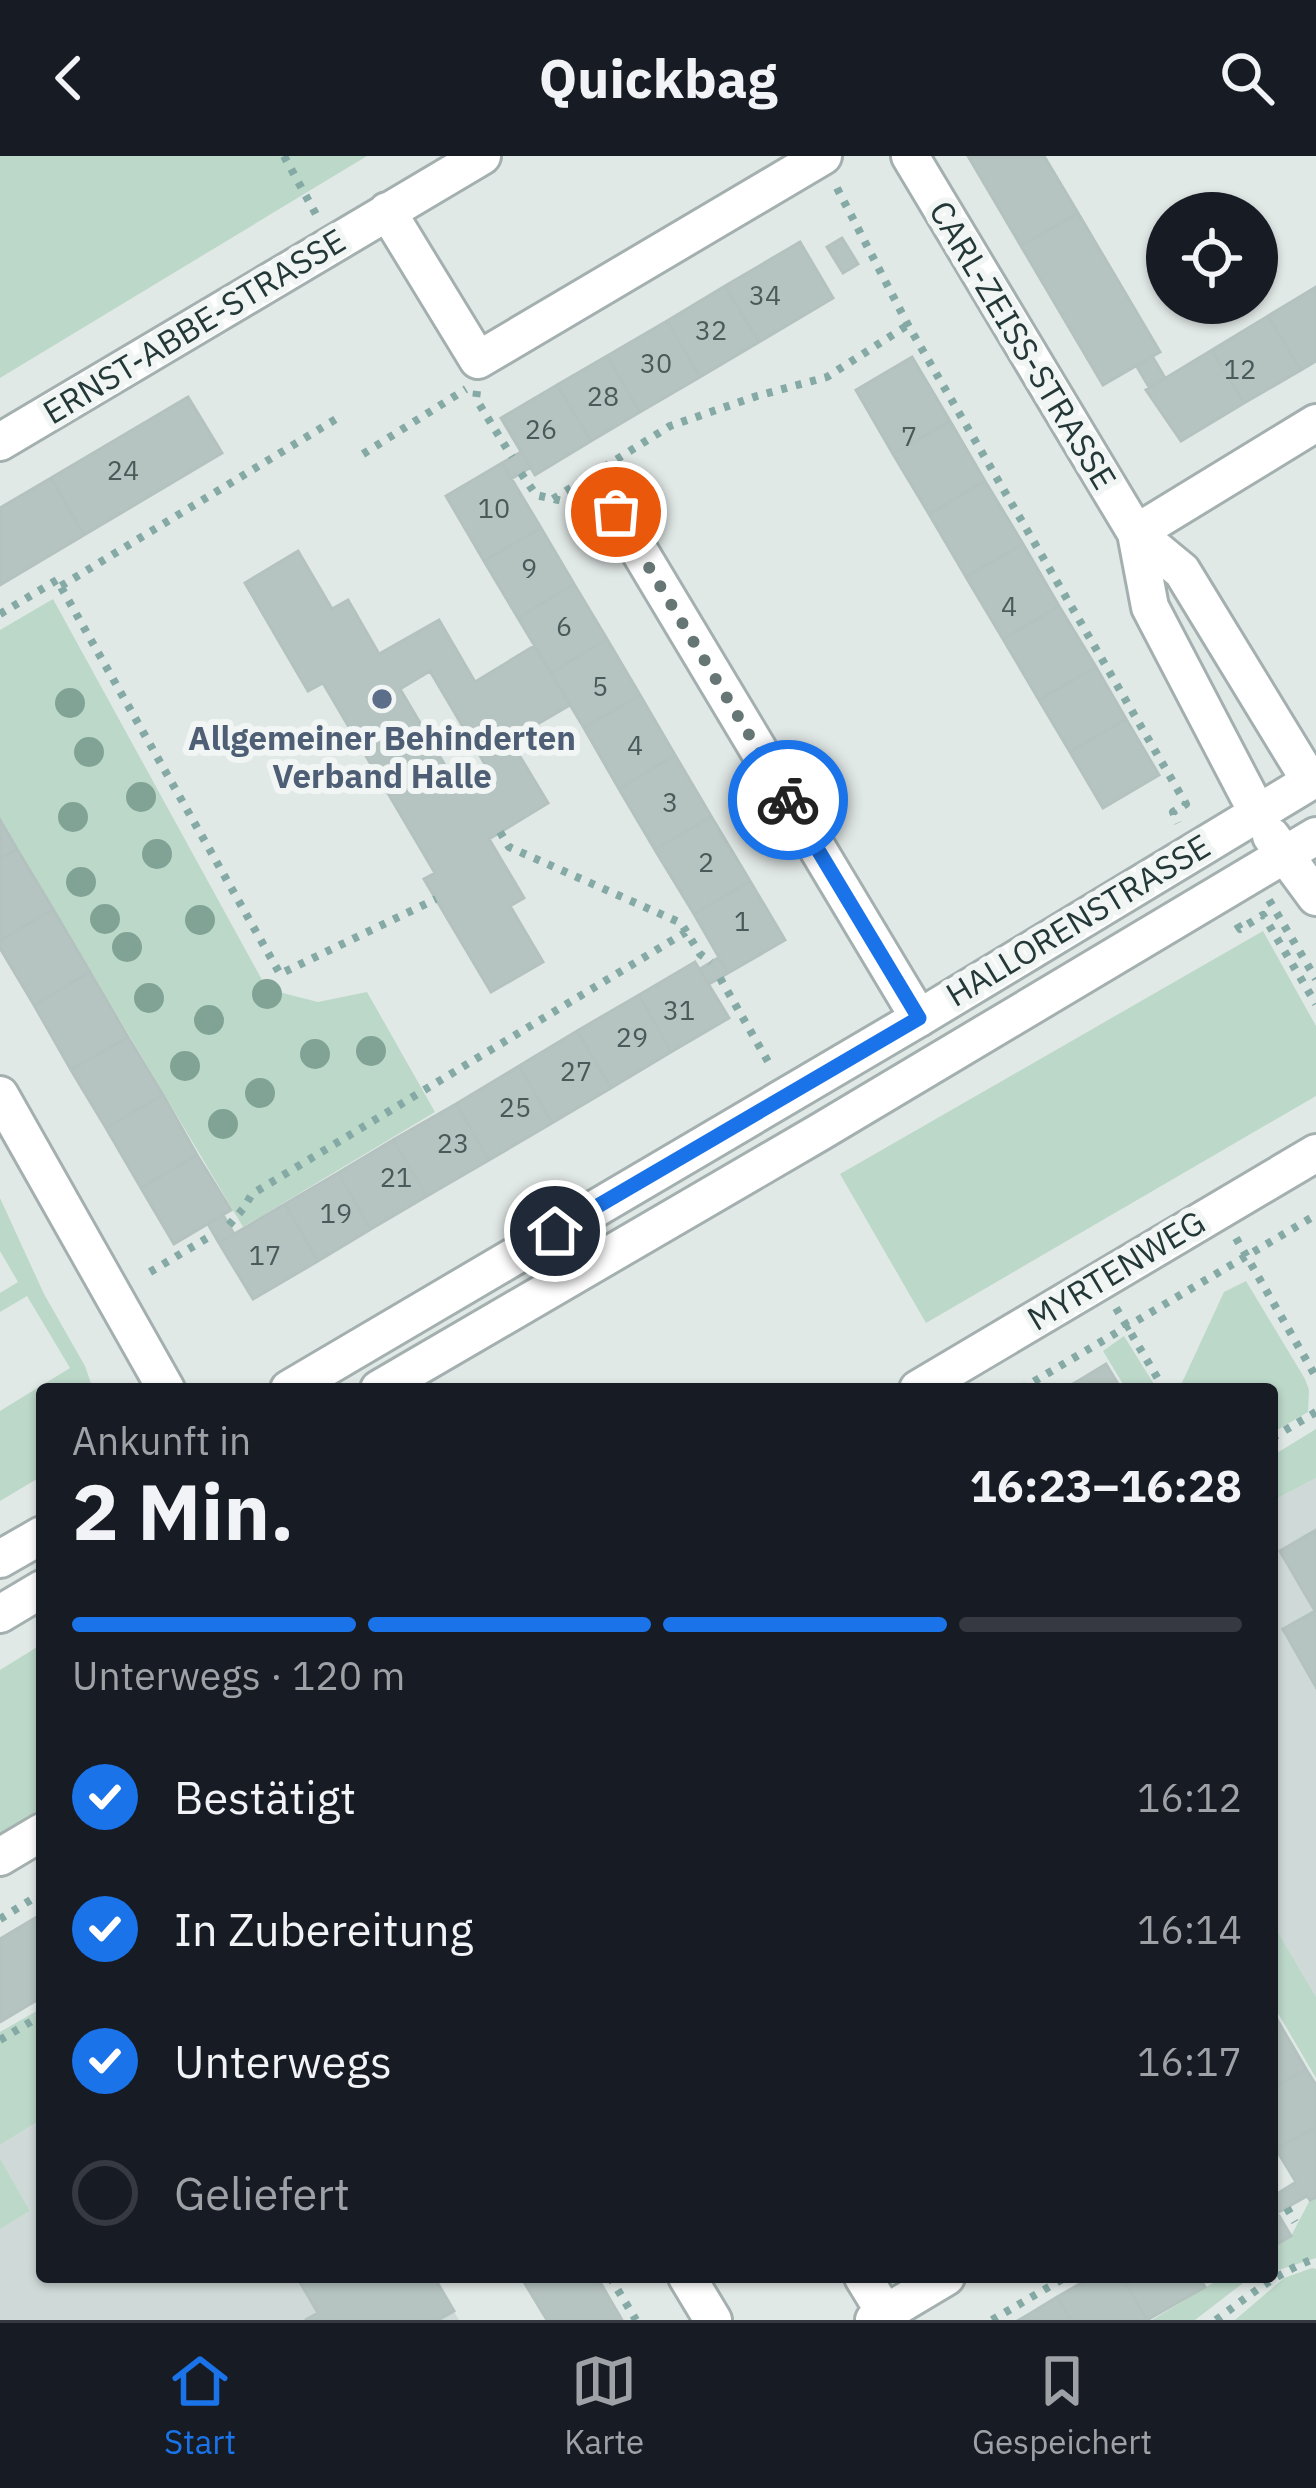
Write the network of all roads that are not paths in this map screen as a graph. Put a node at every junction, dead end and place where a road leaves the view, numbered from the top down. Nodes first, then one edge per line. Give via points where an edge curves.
1 (482, 156) edge
2 (910, 156) edge
3 (822, 157) edge
4 (387, 211) junction
5 (1316, 423) edge
6 (0, 442) edge
7 (616, 512) road end
8 (1136, 533) junction
9 (1314, 783) edge
10 (1257, 812) junction
11 (1316, 836) edge
12 (1268, 864) junction
13 (1316, 897) edge
14 (919, 1018) junction
15 (0, 1095) edge
16 (1316, 1153) edge
17 (163, 1383) edge
18 (299, 1383) edge
19 (389, 1383) edge
20 (928, 1383) edge
21 (36, 1538) edge
22 (0, 1559) edge
23 (36, 1593) edge
24 (0, 1614) edge
25 (36, 1836) edge
26 (0, 1857) edge
27 (691, 2283) edge
28 (865, 2283) edge
29 (936, 2283) edge
30 (879, 2317) edge
31 (713, 2320) edge

1 - 4 street, ERNST-ABBE-STRASSE
2 - 8 street, CARL-ZEISS-STRASSE
3 - 4 street via 478,360
4 - 6 street, ERNST-ABBE-STRASSE
5 - 8 street
7 - 14 street
8 - 9 street, CARL-ZEISS-STRASSE via 1181,571
8 - 10 street, CARL-ZEISS-STRASSE via 1150,607
9 - 10 street, HALLORENSTRASSE
10 - 12 street, CARL-ZEISS-STRASSE
10 - 14 street, HALLORENSTRASSE
11 - 12 street, HALLORENSTRASSE
12 - 13 street, CARL-ZEISS-STRASSE
12 - 19 street, HALLORENSTRASSE
14 - 18 street, HALLORENSTRASSE
15 - 17 street
16 - 20 street, MYRTENWEG
21 - 22 street
23 - 24 street
25 - 26 street
27 - 31 street
28 - 30 street
29 - 30 street

